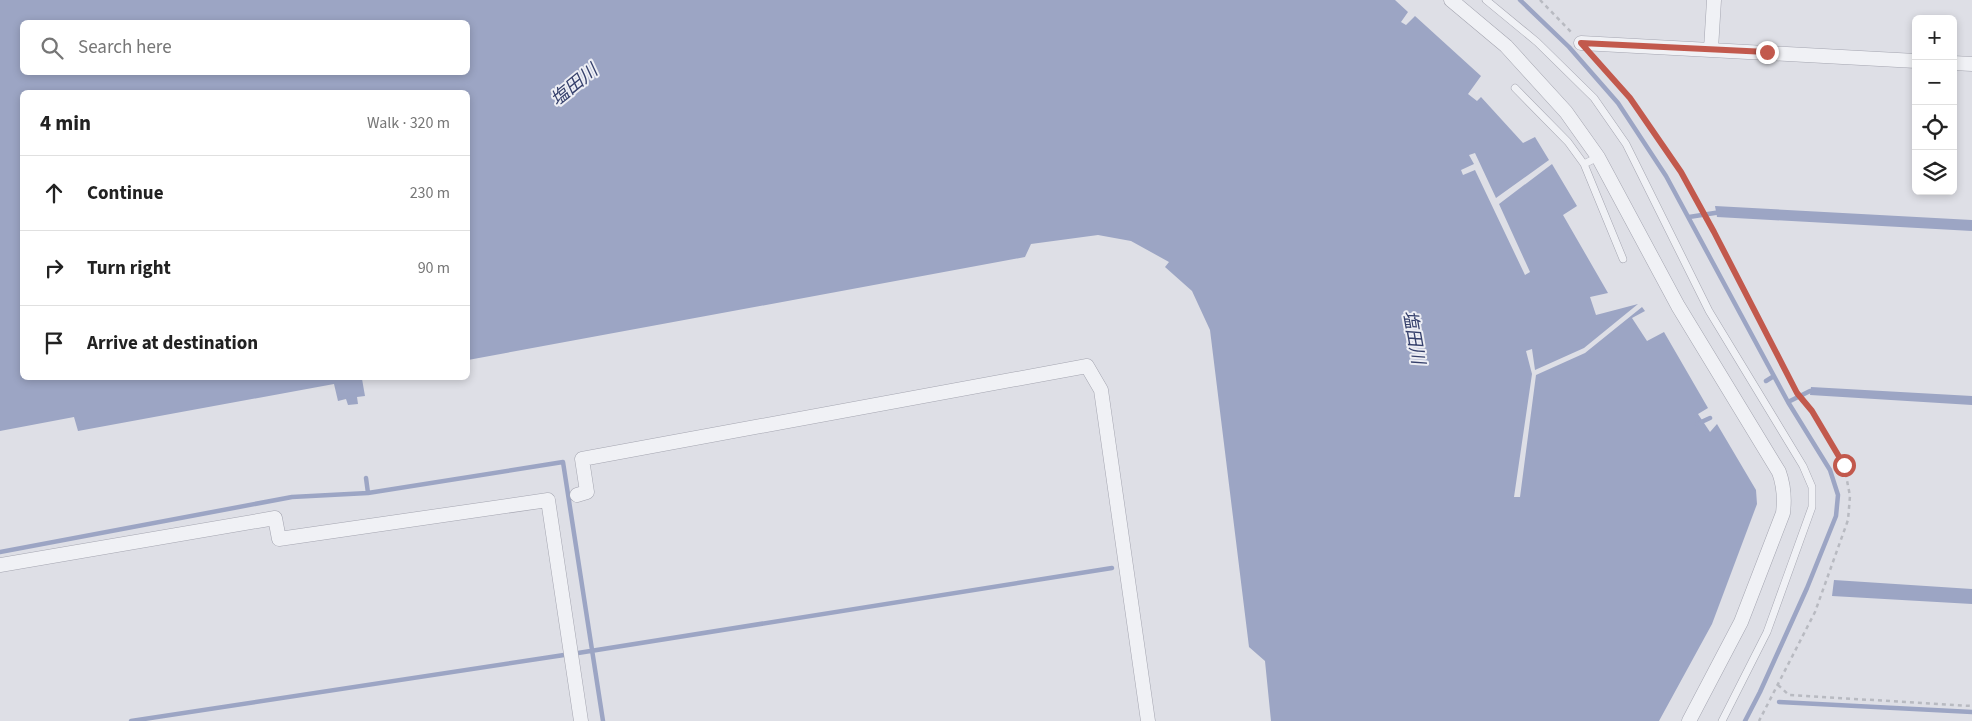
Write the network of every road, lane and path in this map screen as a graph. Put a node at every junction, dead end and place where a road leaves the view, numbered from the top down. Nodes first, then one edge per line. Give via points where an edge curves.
1 (1451, 0) edge
2 (1486, 0) edge
3 (1540, 0) edge
4 (1714, 0) edge
5 (1581, 43) junction
6 (1711, 49) junction
7 (1912, 61) edge
8 (1957, 63) edge
9 (1972, 64) edge
10 (1515, 88) dead end
11 (1598, 157) junction
12 (1584, 164) junction
13 (1623, 259) dead end
14 (577, 495) dead end
15 (0, 565) edge
16 (1778, 685) junction
17 (1972, 706) edge
18 (581, 721) edge
19 (1148, 721) edge
20 (1689, 721) edge
21 (1722, 721) edge
22 (1759, 721) edge

1 - 11 street via 1506,46 1566,112
2 - 21 lane via 1537,42 1594,98 1626,144 1709,311 1812,486 1812,507 1768,632
3 - 5 path
4 - 6 street
5 - 6 street
5 - 16 path via 1630,98 1681,172 1797,393 1812,411 1844,465 1850,496 1848,520 1815,612
6 - 7 street
8 - 9 street
10 - 12 lane via 1568,142
11 - 12 lane
11 - 20 street via 1678,306 1784,484 1783,512 1741,622
12 - 13 lane
14 - 19 street via 588,492 582,459 1087,366 1101,390
15 - 18 street via 275,518 279,539 548,500
16 - 17 path via 1789,695
16 - 22 path

